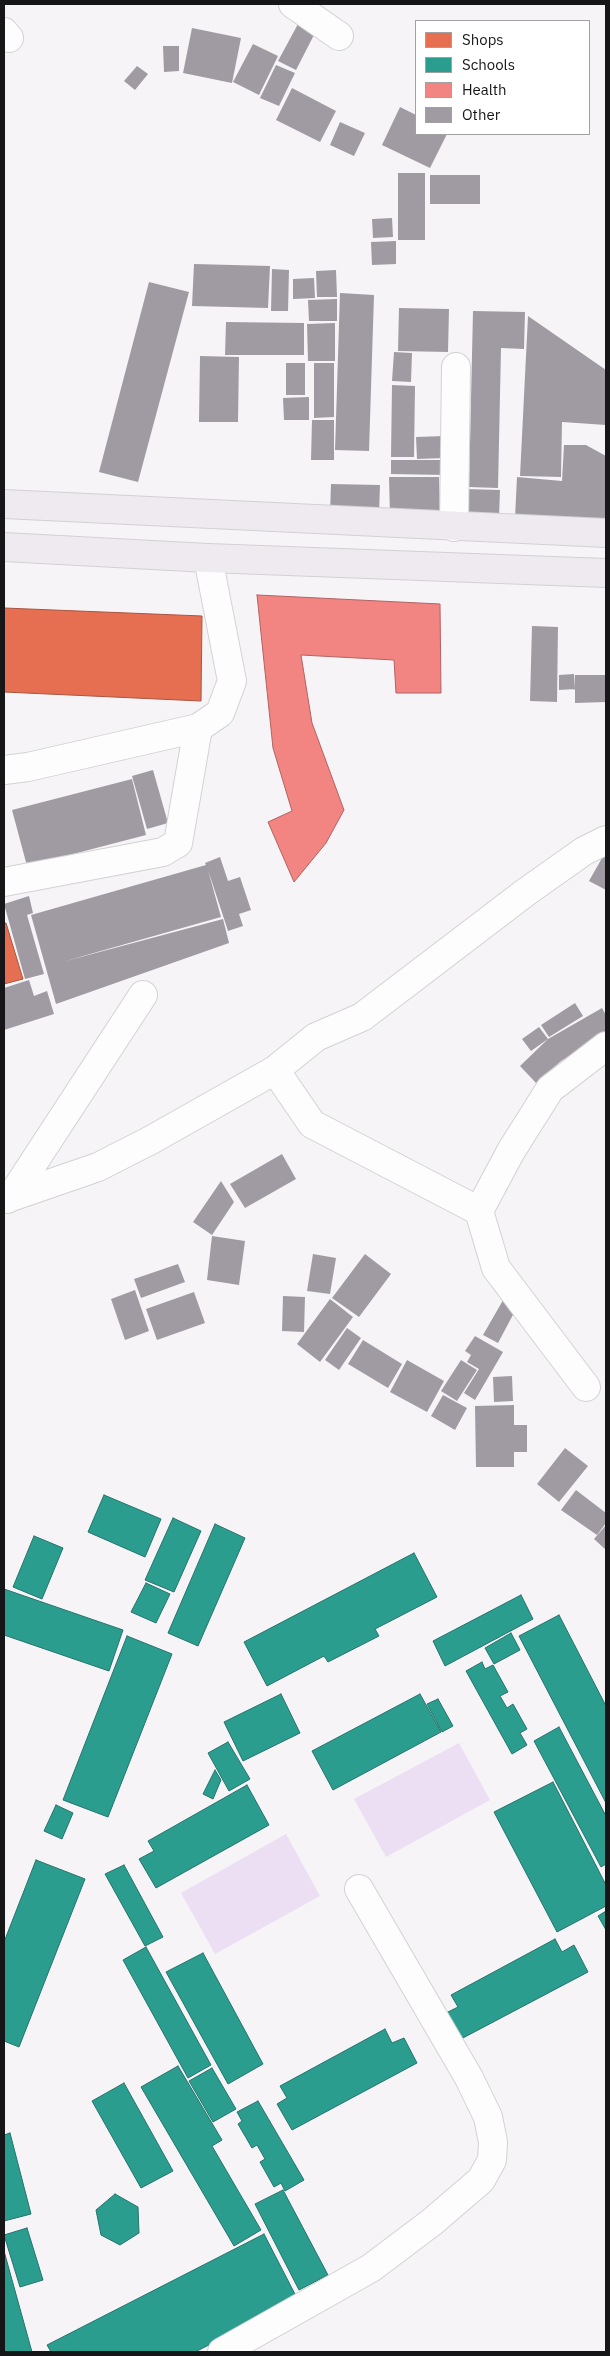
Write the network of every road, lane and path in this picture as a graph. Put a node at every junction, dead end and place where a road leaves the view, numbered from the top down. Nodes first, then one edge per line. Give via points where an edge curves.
1 (293, 4) edge
2 (339, 36) dead end
3 (456, 367) dead end
4 (4, 504) edge
5 (454, 527) junction
6 (606, 533) edge
7 (4, 546) edge
8 (208, 558) junction
9 (606, 573) edge
10 (198, 728) junction
11 (4, 770) edge
12 (606, 840) edge
13 (4, 882) edge
14 (143, 995) dead end
15 (606, 1046) edge
16 (275, 1070) junction
17 (7, 1199) edge
18 (479, 1211) junction
19 (586, 1387) dead end
20 (359, 1889) dead end
21 (222, 2352) edge

1 - 2 lane
3 - 5 lane
4 - 5 main road
5 - 6 main road
7 - 8 main road
8 - 9 main road
8 - 10 lane via 232,681 220,713
10 - 11 lane
10 - 13 lane via 178,843 163,852
12 - 16 lane via 526,892 362,1017 316,1037
14 - 17 lane
15 - 18 lane via 550,1089 510,1151
16 - 17 lane via 98,1167
16 - 18 lane via 312,1124
18 - 19 lane via 496,1268
20 - 21 lane via 469,2078 488,2117 493,2142 492,2160 481,2180 371,2268

